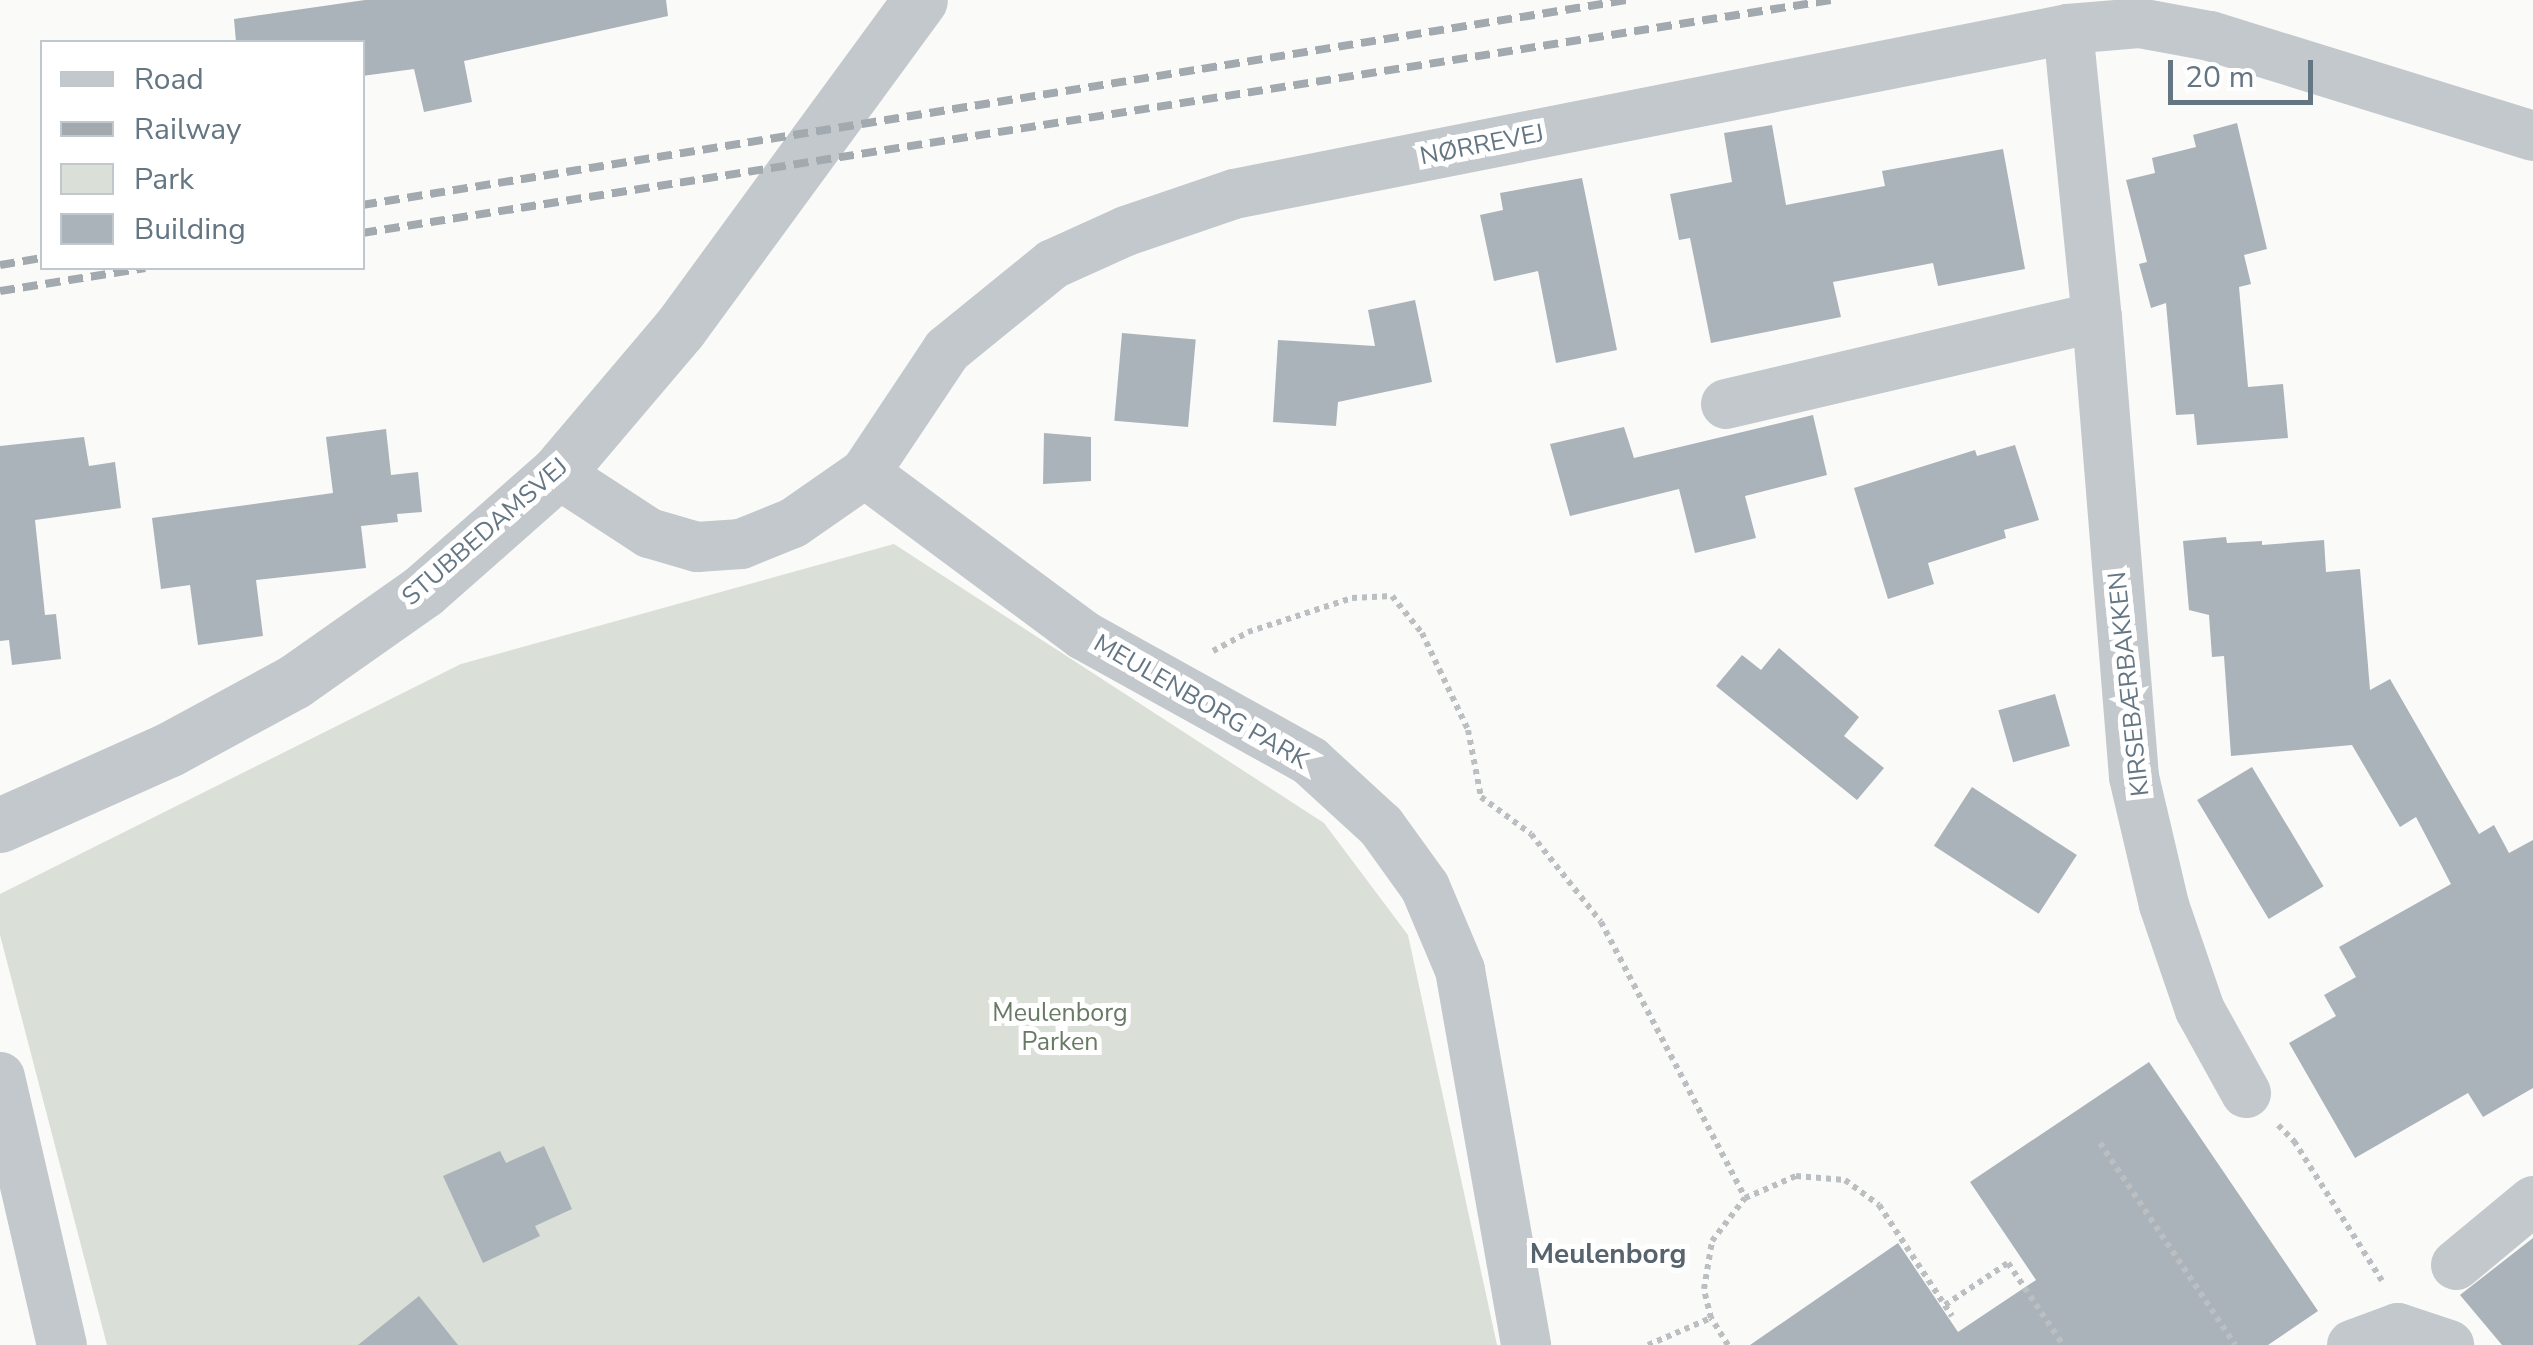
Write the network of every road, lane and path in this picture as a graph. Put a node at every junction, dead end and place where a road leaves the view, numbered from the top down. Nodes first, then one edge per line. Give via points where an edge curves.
1 (920, 0) edge
2 (2068, 30) junction
3 (2533, 136) edge
4 (2097, 316) junction
5 (1726, 404) dead end
6 (865, 472) junction
7 (557, 473) junction
8 (1161, 679) junction
9 (0, 825) edge
10 (0, 1077) edge
11 (2246, 1092) joint
12 (2100, 1143) dead end
13 (1745, 1198) junction
14 (2533, 1201) edge
15 (2456, 1265) dead end
16 (1945, 1305) junction
17 (1952, 1316) dead end
18 (1711, 1318) junction
19 (2375, 1337) edge
20 (62, 1345) edge
21 (1526, 1345) edge
22 (1648, 1345) edge
23 (1728, 1345) edge
24 (2063, 1345) edge
25 (2235, 1345) edge
26 (2449, 1345) edge

1 - 7 street, STUBBEDAMSVEJ via 680,328
2 - 3 street, NØRREVEJ via 2139,23 2210,36
2 - 4 street, KIRSEBÆRBAKKEN
2 - 6 street, NØRREVEJ via 1234,194 1126,231 1053,264 947,350
4 - 5 street
4 - 11 street, KIRSEBÆRBAKKEN via 2134,777 2164,905 2200,1010
6 - 7 street, NØRREVEJ via 794,523 740,544 697,547 649,533
6 - 8 street, MEULENBORG PARK via 1082,635
7 - 9 street, STUBBEDAMSVEJ via 423,591 294,681 170,749
8 - 13 path via 1248,632 1352,598 1392,596 1422,632 1468,730 1481,797 1531,834 1601,922
8 - 21 street, MEULENBORG PARK via 1310,762 1381,826 1425,887 1460,970
10 - 20 street
11 - 19 path via 2294,1141 2396,1302
12 - 25 path
13 - 16 path via 1796,1176 1845,1180 1879,1205
13 - 18 path via 1712,1241 1704,1290
14 - 15 street
16 - 17 path
16 - 24 path via 2008,1263
18 - 22 path
18 - 23 path
19 - 26 street

